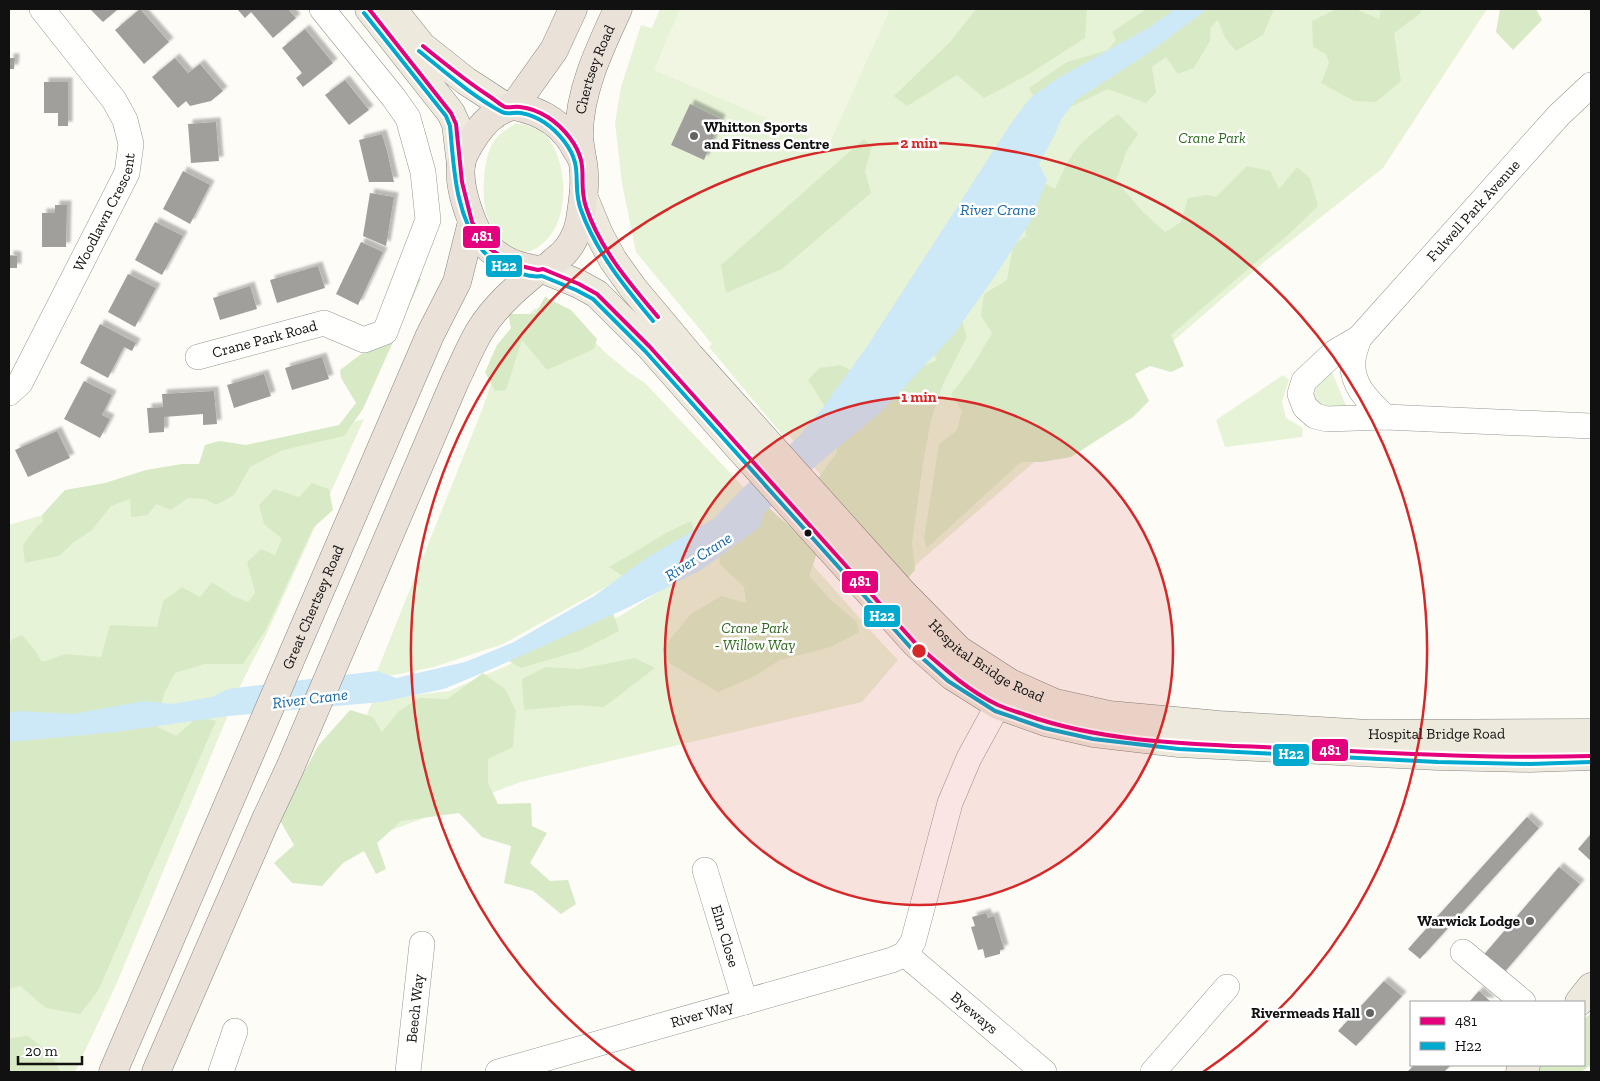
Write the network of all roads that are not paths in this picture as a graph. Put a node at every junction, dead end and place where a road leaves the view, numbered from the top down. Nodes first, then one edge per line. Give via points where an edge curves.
1 (42, 9) edge
2 (322, 9) edge
3 (376, 9) edge
4 (573, 9) edge
5 (618, 9) edge
6 (342, 33) junction
7 (1591, 85) edge
8 (510, 106) junction
9 (582, 161) junction
10 (461, 164) junction
11 (584, 198) junction
12 (472, 222) junction
13 (541, 269) junction
14 (1359, 338) junction
15 (198, 357) dead end
16 (9, 393) edge
17 (1385, 417) junction
18 (1591, 426) edge
19 (748, 440) junction
20 (1004, 694) junction
21 (1591, 733) edge
22 (1530, 745) junction
23 (1591, 756) edge
24 (705, 870) dead end
25 (422, 944) dead end
26 (1463, 952) dead end
27 (905, 954) junction
28 (1227, 987) dead end
29 (1591, 987) edge
30 (1522, 1001) edge
31 (1579, 1001) edge
32 (745, 1002) junction
33 (235, 1031) dead end
34 (113, 1072) edge
35 (156, 1072) edge
36 (221, 1072) edge
37 (408, 1072) edge
38 (498, 1072) edge
39 (1044, 1072) edge
40 (1153, 1072) edge

1 - 16 street, Woodlawn Crescent via 114,100 125,120 131,144 127,173 20,383
2 - 6 street
3 - 6 street
3 - 8 main road via 466,81
3 - 10 main road via 451,113 456,124
4 - 8 highway via 554,50
5 - 9 highway, Chertsey Road via 585,92 579,136
6 - 15 street, Crane Park Road via 408,118 422,172 428,220 385,332 364,340 324,324
7 - 14 street, Fulwell Park Avenue via 1559,114
8 - 9 highway via 536,112 558,124 573,142
8 - 10 highway via 486,120 469,143
9 - 11 highway
10 - 12 highway via 465,199
11 - 13 highway via 572,241 561,256
11 - 19 main road, Hospital Bridge Road via 599,234 622,273 690,356
12 - 13 highway via 489,248 512,264
12 - 34 highway, Great Chertsey Road via 457,282 430,336
13 - 19 main road, Hospital Bridge Road via 597,294
13 - 35 highway via 501,303 479,332 455,381
14 - 17 street, Fulwell Park Avenue via 1352,361 1355,380 1364,396
14 - 17 street, Fulwell Park Avenue via 1335,352 1304,381 1300,394 1305,407 1315,416 1327,419
17 - 18 street, Fulwell Park Avenue
19 - 20 main road, Hospital Bridge Road via 894,601 959,650
20 - 22 main road, Hospital Bridge Road via 1109,715
20 - 27 street via 969,758 950,803 913,942
21 - 22 main road, Hospital Bridge Road
22 - 23 main road, Hospital Bridge Road
24 - 32 street, Elm Close
25 - 37 street, Beech Way
26 - 30 street
27 - 32 street, River Way
27 - 39 street, Byeways
28 - 40 street
29 - 31 main road
32 - 38 street, River Way
33 - 36 street

